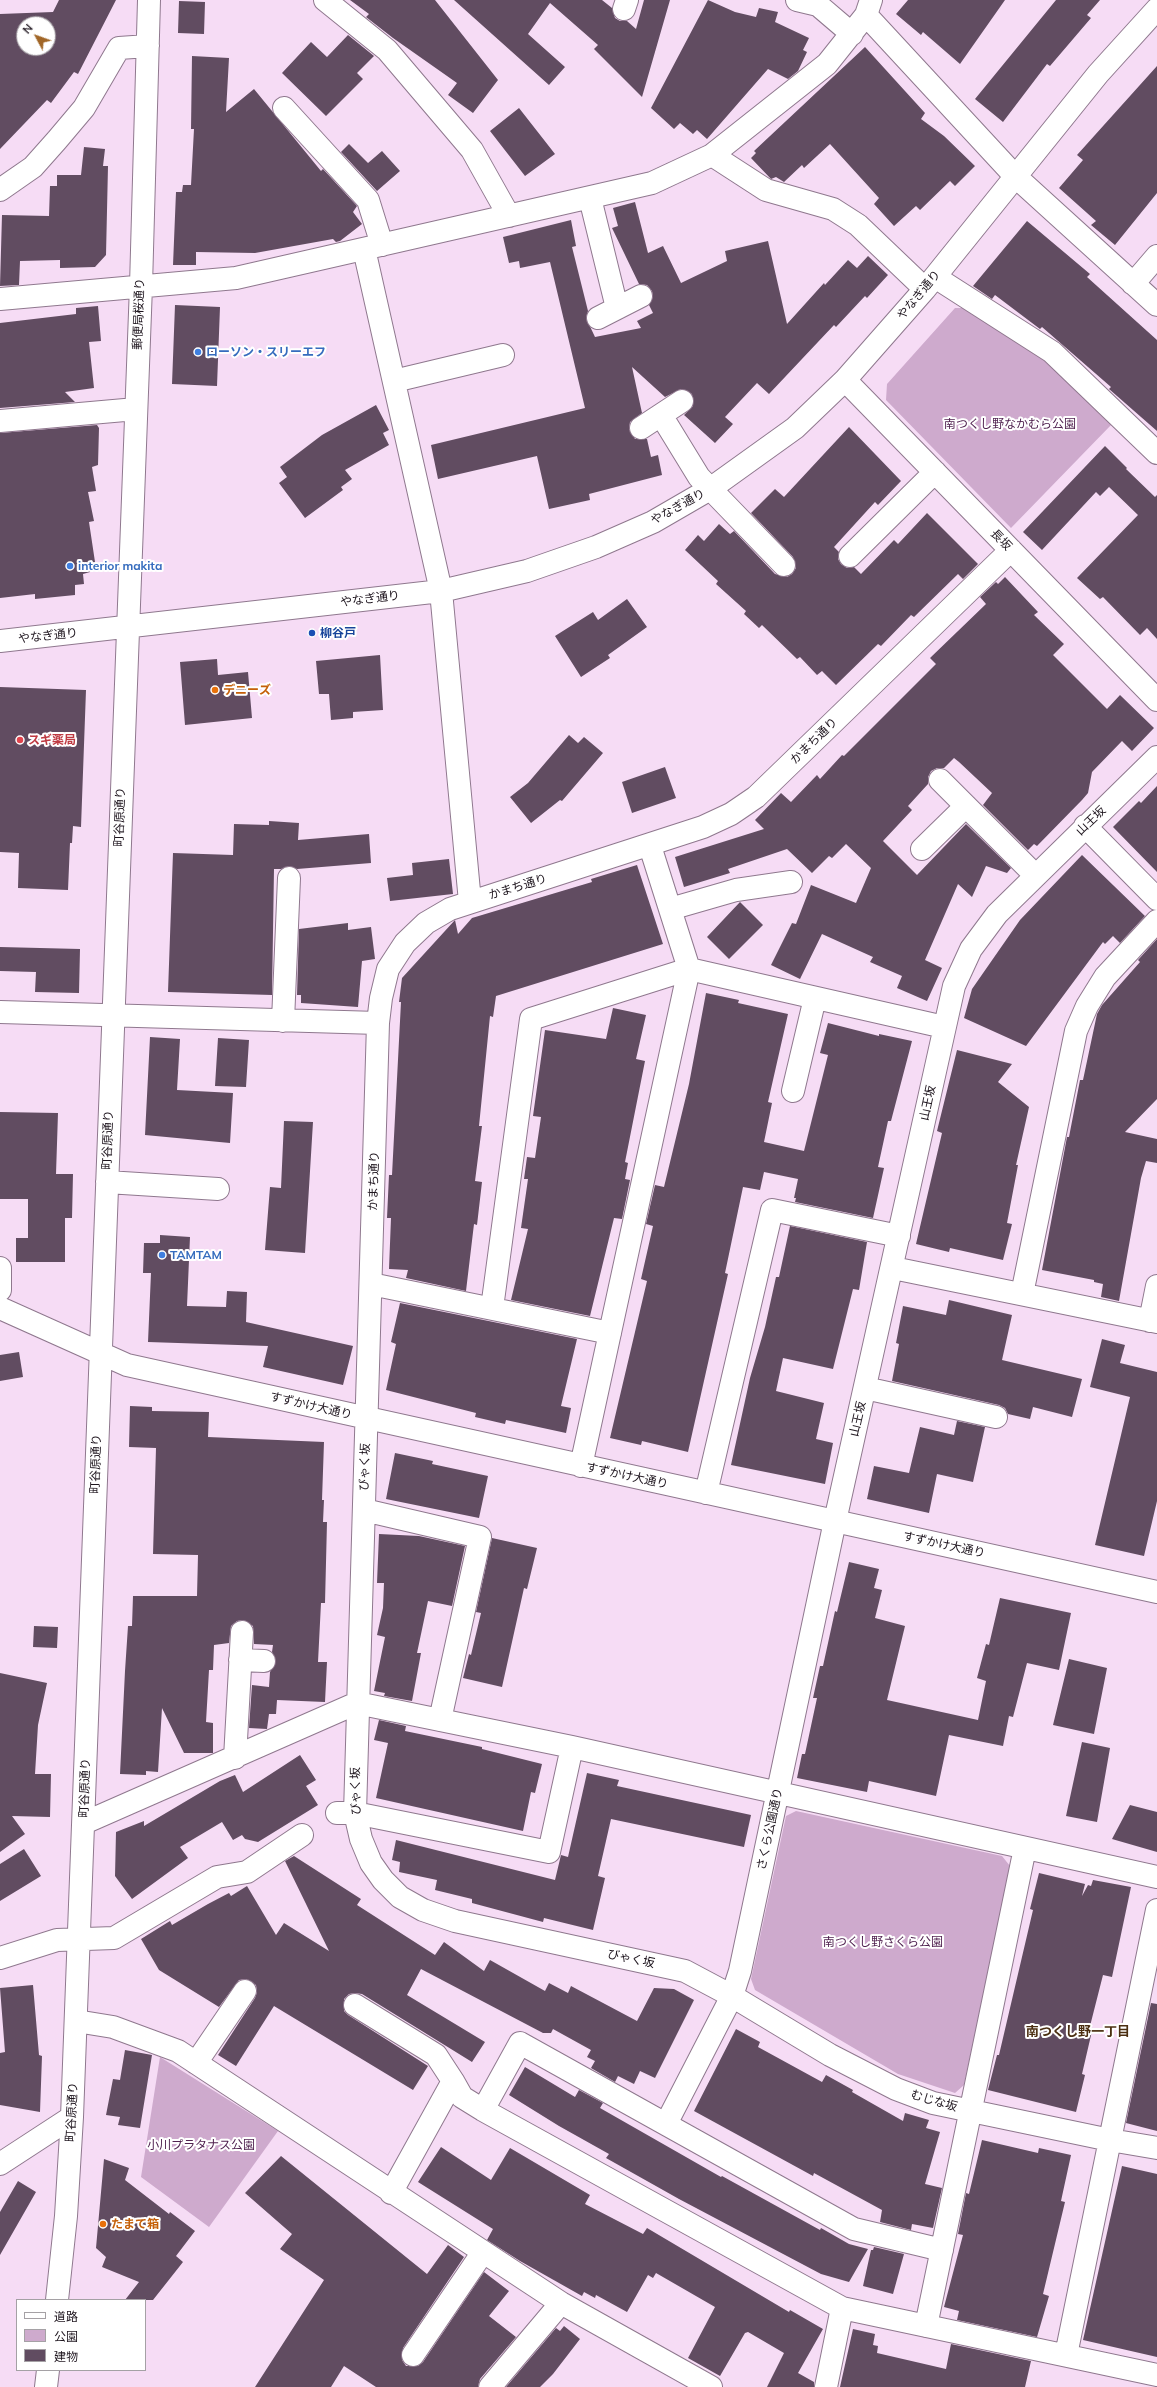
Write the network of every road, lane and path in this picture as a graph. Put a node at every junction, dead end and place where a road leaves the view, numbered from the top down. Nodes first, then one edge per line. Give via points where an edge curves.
1 (149, 0) edge
2 (325, 0) edge
3 (797, 0) edge
4 (869, 7) edge
5 (1157, 9) edge
6 (852, 34) junction
7 (148, 46) junction
8 (284, 108) dead end
9 (712, 154) junction
10 (1015, 176) junction
11 (0, 190) edge
12 (590, 198) junction
13 (509, 216) junction
14 (373, 247) junction
15 (1157, 256) edge
16 (930, 283) junction
17 (1133, 284) junction
18 (141, 286) junction
19 (641, 296) dead end
20 (0, 299) edge
21 (1157, 305) edge
22 (502, 355) dead end
23 (394, 380) junction
24 (845, 380) junction
25 (682, 402) dead end
26 (136, 409) junction
27 (661, 415) junction
28 (0, 421) edge
29 (641, 428) dead end
30 (1157, 453) edge
31 (935, 472) junction
32 (710, 489) junction
33 (1011, 550) junction
34 (850, 556) dead end
35 (784, 565) dead end
36 (440, 591) junction
37 (127, 628) junction
38 (0, 641) edge
39 (1157, 700) edge
40 (1157, 757) edge
41 (940, 780) dead end
42 (966, 806) junction
43 (1085, 826) junction
44 (650, 846) junction
45 (922, 849) dead end
46 (1035, 875) junction
47 (289, 878) dead end
48 (791, 882) dead end
49 (1157, 899) edge
50 (470, 902) junction
51 (670, 909) junction
52 (1157, 921) edge
53 (689, 969) junction
54 (815, 998) junction
55 (0, 1012) edge
56 (112, 1014) junction
57 (283, 1021) junction
58 (378, 1023) junction
59 (944, 1027) junction
60 (793, 1090) dead end
61 (107, 1182) junction
62 (218, 1189) dead end
63 (899, 1236) junction
64 (0, 1268) edge
65 (893, 1268) junction
66 (371, 1284) junction
67 (1157, 1286) edge
68 (0, 1290) edge
69 (1022, 1294) junction
70 (0, 1308) edge
71 (492, 1308) junction
72 (1153, 1322) edge
73 (610, 1333) junction
74 (100, 1353) junction
75 (865, 1388) junction
76 (996, 1417) dead end
77 (367, 1419) junction
78 (581, 1466) junction
79 (706, 1493) junction
80 (364, 1510) junction
81 (835, 1521) junction
82 (1157, 1592) edge
83 (242, 1632) dead end
84 (240, 1660) junction
85 (264, 1662) dead end
86 (357, 1703) junction
87 (440, 1720) junction
88 (572, 1748) junction
89 (235, 1758) junction
90 (777, 1793) junction
91 (346, 1813) junction
92 (84, 1823) junction
93 (302, 1835) dead end
94 (1025, 1848) junction
95 (1157, 1877) edge
96 (1157, 1910) edge
97 (79, 1940) junction
98 (3, 1951) edge
99 (245, 1991) dead end
100 (732, 1996) junction
101 (1148, 2003) edge
102 (355, 2005) dead end
103 (76, 2021) junction
104 (196, 2063) junction
105 (453, 2081) junction
106 (483, 2110) junction
107 (971, 2111) junction
108 (72, 2117) junction
109 (666, 2124) junction
110 (1110, 2140) junction
111 (1157, 2148) edge
112 (0, 2164) edge
113 (391, 2193) junction
114 (942, 2250) junction
115 (483, 2252) junction
116 (57, 2299) edge
117 (561, 2303) junction
118 (842, 2308) junction
119 (926, 2326) junction
120 (413, 2355) dead end
121 (1066, 2356) junction
122 (48, 2371) edge
123 (1157, 2375) edge
124 (46, 2387) edge
125 (490, 2387) edge
126 (711, 2387) edge
127 (826, 2387) edge

1 - 7 street, 郵便局桜通り
2 - 13 street via 387,50 472,150
3 - 6 street via 818,5
4 - 6 street
4 - 10 street
5 - 10 street, やなぎ通り via 1098,74
6 - 9 street via 827,64
7 - 11 street via 119,48 84,108 33,167
7 - 18 street, 郵便局桜通り
8 - 14 street via 368,200
9 - 12 street via 652,183
9 - 16 street via 766,190 833,209 858,225
10 - 16 street, やなぎ通り
10 - 17 street
12 - 13 street
12 - 19 street via 608,313
13 - 14 street
14 - 18 street via 236,278
14 - 23 street
15 - 17 street
16 - 24 street, やなぎ通り
16 - 30 street via 1052,352
17 - 21 street
18 - 20 street
18 - 26 street, 郵便局桜通り
22 - 23 street
23 - 36 street
24 - 31 street, 長坂
24 - 32 street, やなぎ通り via 795,428
25 - 27 street
26 - 28 street
26 - 37 street, 郵便局桜通り
27 - 29 street
27 - 32 street via 699,477
31 - 33 street, 長坂
31 - 34 street
32 - 35 street
32 - 36 street, やなぎ通り via 653,522 596,547 527,571
33 - 39 street, 長坂
33 - 44 street, かまち通り via 756,798 731,814 703,827
36 - 37 street, やなぎ通り
36 - 50 street
37 - 38 street, やなぎ通り
37 - 56 street, 町谷原通り
40 - 43 street, 山王坂
41 - 42 street
42 - 45 street
42 - 46 street
43 - 46 street, 山王坂
43 - 49 street
44 - 50 street, かまち通り
44 - 51 street
46 - 59 street, 山王坂 via 997,914 971,949 954,986
47 - 57 street
48 - 51 street via 736,890
50 - 58 street, かまち通り via 426,923 405,943 388,969
51 - 53 street
52 - 69 street via 1105,977 1087,1006 1076,1031
53 - 54 street
53 - 71 street via 531,1019
53 - 73 street
54 - 59 street
54 - 60 street
55 - 56 street
56 - 57 street
56 - 61 street, 町谷原通り
57 - 58 street
58 - 66 street, かまち通り
59 - 63 street, 山王坂
61 - 62 street
61 - 74 street, 町谷原通り
63 - 65 street, 山王坂
63 - 79 street via 772,1210
64 - 68 street
65 - 69 street
65 - 75 street, 山王坂
66 - 71 street
66 - 77 street, かまち通り
67 - 72 street
69 - 72 street
70 - 74 street, すずかけ大通り
71 - 73 street
73 - 78 street
74 - 77 street, すずかけ大通り via 127,1365
74 - 92 street, 町谷原通り
75 - 76 street
75 - 81 street, 山王坂
77 - 78 street, すずかけ大通り
77 - 80 street, びゃく坂
78 - 79 street, すずかけ大通り
79 - 81 street, すずかけ大通り
80 - 86 street, びゃく坂
80 - 87 street via 480,1537
81 - 82 street, すずかけ大通り
81 - 90 street, さくら公園通り
83 - 84 street
84 - 85 street
84 - 89 street
86 - 87 street
86 - 89 street
86 - 91 street, びゃく坂
87 - 88 street
88 - 90 street
88 - 91 street via 549,1852
89 - 92 street
90 - 94 street
90 - 100 street, さくら公園通り via 740,1971
91 - 100 street, びゃく坂 via 371,1863 383,1880 400,1897 423,1910 455,1921 685,1971
92 - 97 street, 町谷原通り
93 - 97 street via 247,1872 217,1877 114,1938
94 - 95 street
94 - 107 street
96 - 101 street
97 - 98 street via 57,1940
97 - 103 street, 町谷原通り
99 - 104 street
100 - 107 street, むじな坂 via 830,2055 896,2089 933,2102
100 - 109 street, さくら公園通り
101 - 110 street
102 - 105 street via 436,2055
103 - 104 street via 113,2026 178,2050
103 - 108 street, 町谷原通り
104 - 113 street
105 - 106 street via 462,2097
105 - 113 street
106 - 109 street via 520,2043
106 - 118 street
107 - 110 street, むじな坂
107 - 114 street
108 - 112 street
108 - 116 street, 町谷原通り via 66,2216
109 - 114 street via 854,2229
110 - 111 street, むじな坂
110 - 121 street
113 - 115 street
114 - 119 street
115 - 117 street
115 - 120 street
117 - 125 street
117 - 126 street
118 - 119 street
118 - 127 street
119 - 121 street
121 - 123 street
122 - 124 street

